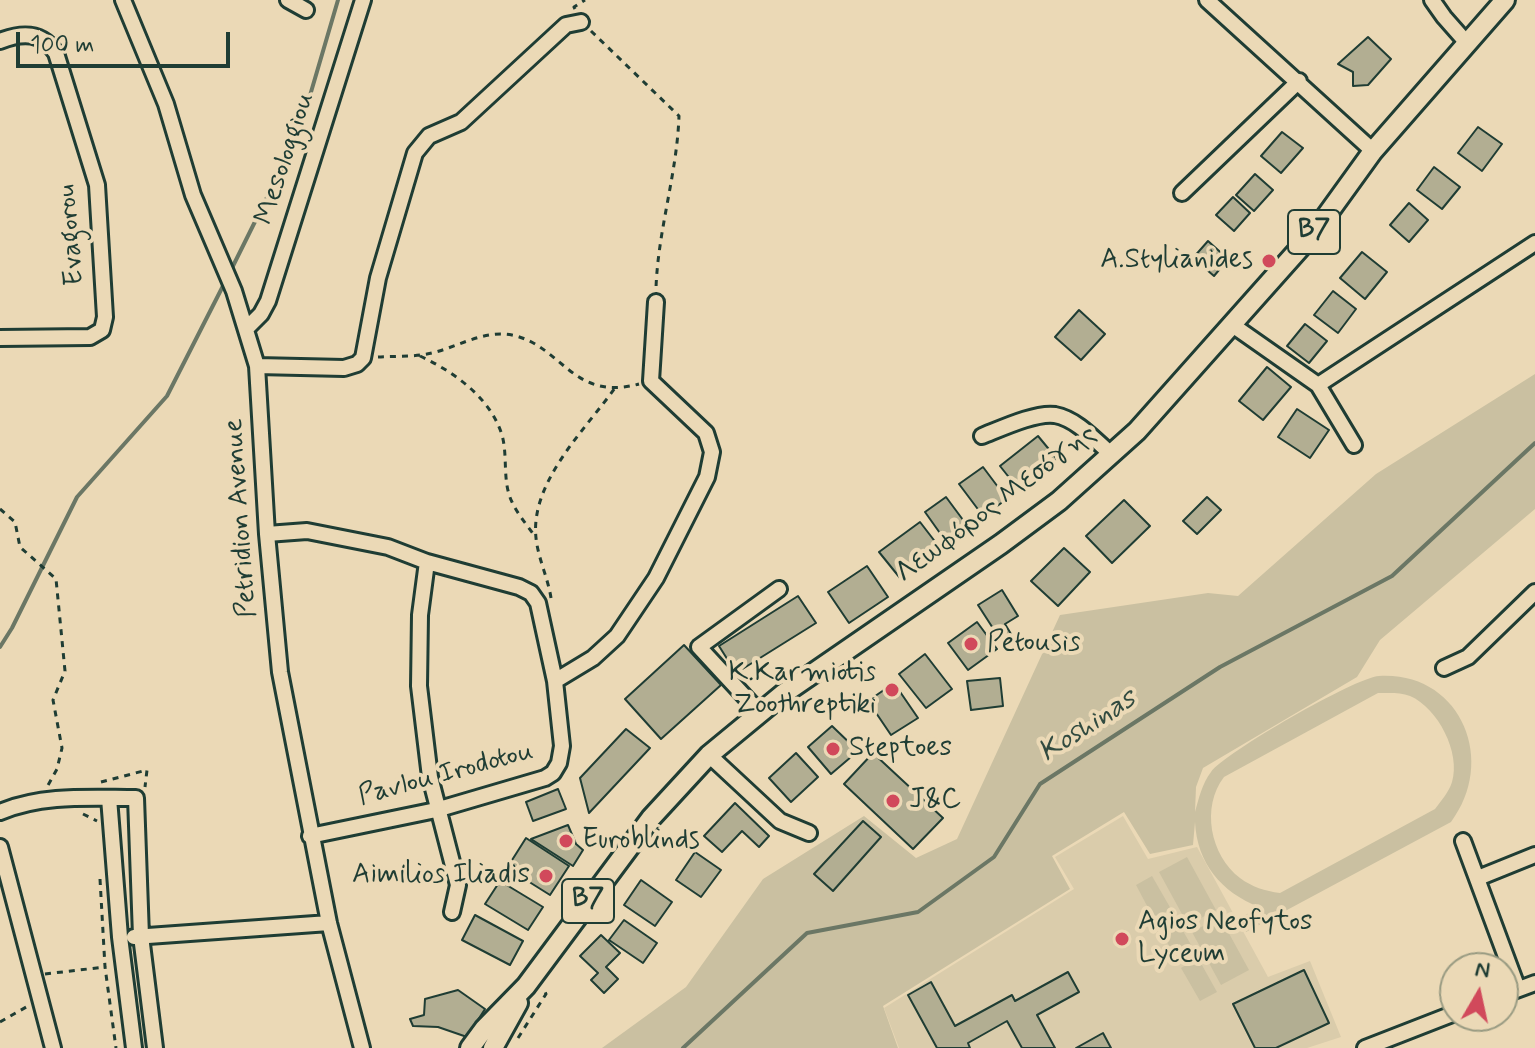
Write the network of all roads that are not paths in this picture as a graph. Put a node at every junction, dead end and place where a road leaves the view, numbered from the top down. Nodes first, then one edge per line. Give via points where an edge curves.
1 (123, 0) edge
2 (288, 0) edge
3 (363, 0) edge
4 (1207, 0) edge
5 (1432, 0) edge
6 (1505, 0) edge
7 (306, 10) dead end
8 (581, 22) road end
9 (0, 41) edge
10 (1466, 42) junction
11 (1299, 81) junction
12 (1373, 151) junction
13 (1182, 193) dead end
14 (1535, 243) edge
15 (656, 302) road end
16 (245, 322) junction
17 (1231, 324) junction
18 (0, 338) edge
19 (257, 366) junction
20 (1318, 385) junction
21 (982, 436) dead end
22 (1354, 445) dead end
23 (1112, 455) junction
24 (267, 534) junction
25 (427, 562) junction
26 (779, 589) dead end
27 (1535, 592) edge
28 (1444, 668) dead end
29 (555, 681) junction
30 (760, 713) junction
31 (709, 755) junction
32 (109, 798) junction
33 (436, 810) junction
34 (0, 812) edge
35 (809, 833) dead end
36 (310, 836) junction
37 (1463, 841) dead end
38 (0, 847) edge
39 (1535, 855) edge
40 (1478, 878) junction
41 (452, 912) dead end
42 (329, 923) junction
43 (141, 936) junction
44 (120, 937) junction
45 (1505, 952) edge
46 (526, 986) junction
47 (1439, 1019) edge
48 (53, 1048) edge
49 (134, 1048) edge
50 (155, 1048) edge
51 (362, 1048) edge
52 (470, 1048) edge
53 (493, 1048) edge
54 (1365, 1048) edge

1 - 16 street, Petridion Avenue
2 - 7 street
3 - 16 street, Mesologgiou via 268,301 261,314
4 - 11 street
5 - 10 street
6 - 10 main road, Λεωφόρος Μεσόγης / B7
8 - 19 street via 566,25 461,122 429,136 415,153 378,278 363,358 344,368
9 - 18 street, Evagorou via 37,36 56,53 97,185 105,317 102,330 90,337
10 - 12 main road, Λεωφόρος Μεσόγης / B7
11 - 12 street
11 - 13 street
12 - 17 main road, Λεωφόρος Μεσόγης / B7 via 1316,230
14 - 20 street
15 - 29 street via 651,381 706,433 712,452 707,477 656,578 617,636
16 - 19 street, Petridion Avenue
17 - 20 street
17 - 23 main road, Λεωφόρος Μεσόγης / B7
19 - 24 street, Petridion Avenue
20 - 22 street
21 - 23 street via 1054,415 1083,429
23 - 30 main road, Λεωφόρος Μεσόγης / B7 via 1001,544
24 - 25 street via 307,531 388,547
24 - 36 street, Petridion Avenue via 280,672
25 - 29 street, Pavlou Irodotou via 531,593 538,603
25 - 33 street via 419,686
26 - 30 street via 699,647
27 - 28 street via 1468,657
29 - 33 street, Pavlou Irodotou via 562,755 553,773
30 - 31 main road, Λεωφόρος Μεσόγης / B7
31 - 35 street via 780,821
31 - 46 main road, Λεωφόρος Μεσόγης / B7 via 651,818
32 - 34 street via 19,804
32 - 43 street via 140,799
32 - 44 street
33 - 36 street, Pavlou Irodotou
33 - 41 street via 458,885
36 - 42 street, Petridion Avenue
37 - 40 street
38 - 48 street
39 - 40 street
40 - 45 street
42 - 43 street
42 - 51 street, Petridion Avenue
43 - 44 street
43 - 50 street
44 - 49 street
46 - 52 main road, Λεωφόρος Μεσόγης / B7
46 - 53 main road, Λεωφόρος Μεσόγης / B7
47 - 54 street

